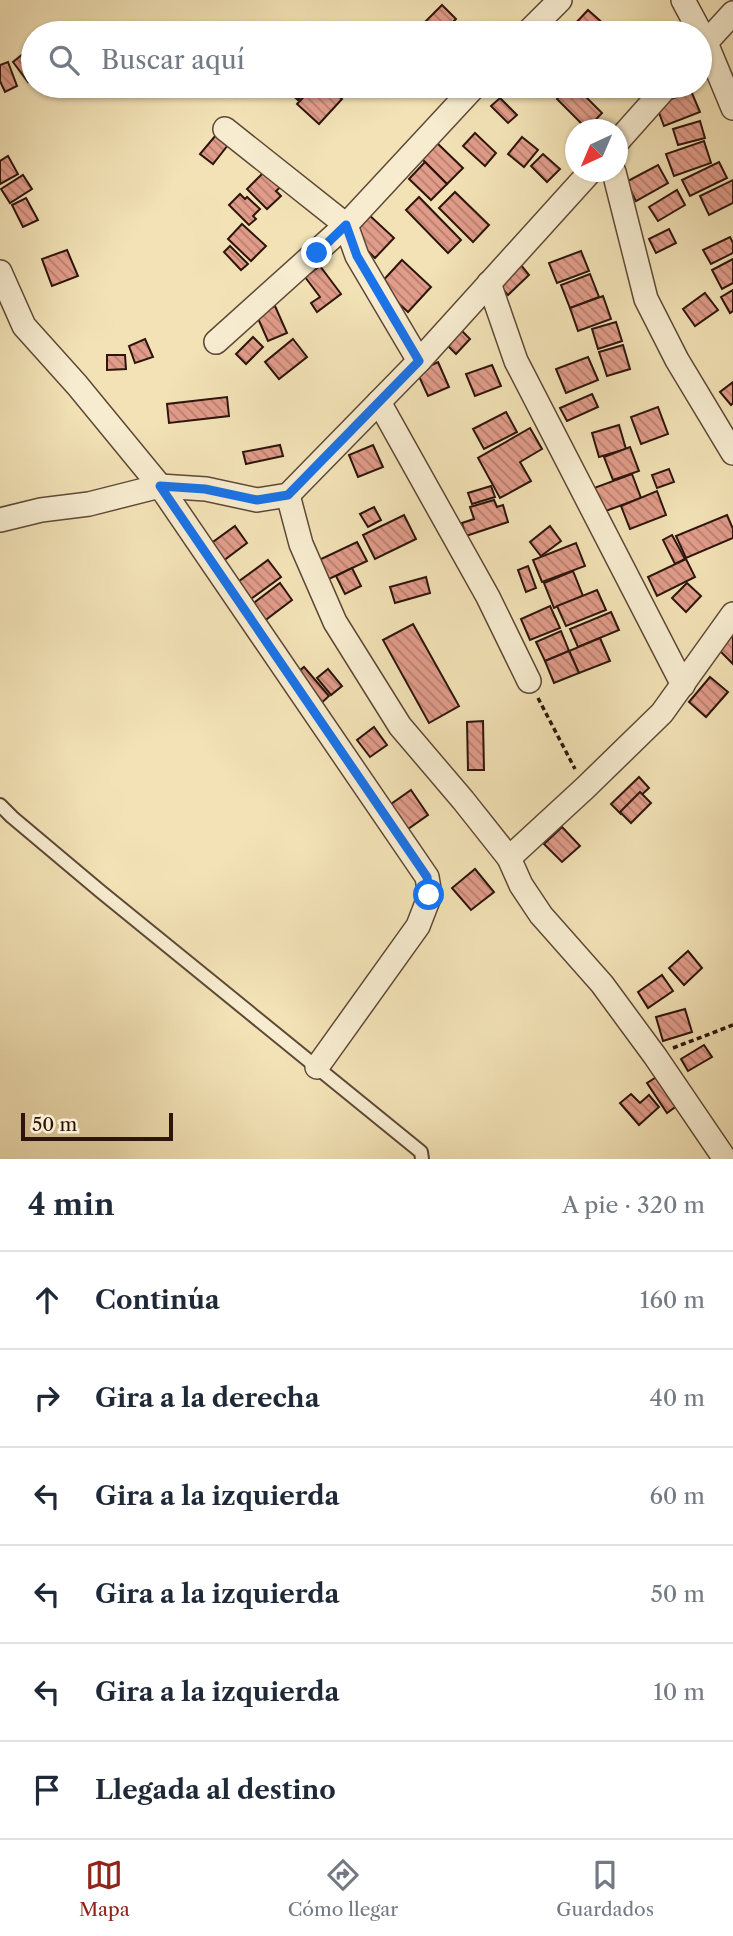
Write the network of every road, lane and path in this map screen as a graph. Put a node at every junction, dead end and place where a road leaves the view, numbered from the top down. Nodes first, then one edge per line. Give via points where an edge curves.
1 (560, 0) edge
2 (683, 0) edge
3 (733, 13) edge
4 (539, 21) edge
5 (692, 21) edge
6 (712, 36) edge
7 (712, 65) edge
8 (464, 98) edge
9 (656, 98) edge
10 (733, 108) edge
11 (225, 129) dead end
12 (628, 130) edge
13 (581, 182) edge
14 (617, 182) edge
15 (346, 225) junction
16 (0, 272) edge
17 (489, 282) junction
18 (216, 342) dead end
19 (419, 361) junction
20 (379, 402) junction
21 (733, 453) edge
22 (160, 486) junction
23 (288, 495) junction
24 (0, 520) edge
25 (733, 614) edge
26 (529, 681) joint
27 (683, 685) junction
28 (585, 788) junction
29 (0, 805) edge
30 (509, 859) junction
31 (733, 1025) edge
32 (655, 1056) junction
33 (317, 1068) junction
34 (422, 1159) edge
35 (725, 1159) edge

1 - 4 street
2 - 5 street
3 - 6 street
7 - 10 street
8 - 15 street
9 - 12 street
11 - 15 street
13 - 17 street
14 - 21 street via 646,299
15 - 18 street
15 - 19 street via 357,256
16 - 22 street via 24,326
17 - 19 street
17 - 27 street via 516,361
19 - 20 street
20 - 23 street
20 - 26 street via 488,597
22 - 23 street via 257,500
22 - 24 street
22 - 33 street via 427,877 429,895 418,926
23 - 30 street via 301,544 335,622 400,726
25 - 27 street
26 - 28 path
27 - 28 street via 662,713
28 - 30 street
29 - 33 lane
30 - 32 street via 541,915 602,984
31 - 32 path
32 - 35 street
33 - 34 lane via 421,1152

